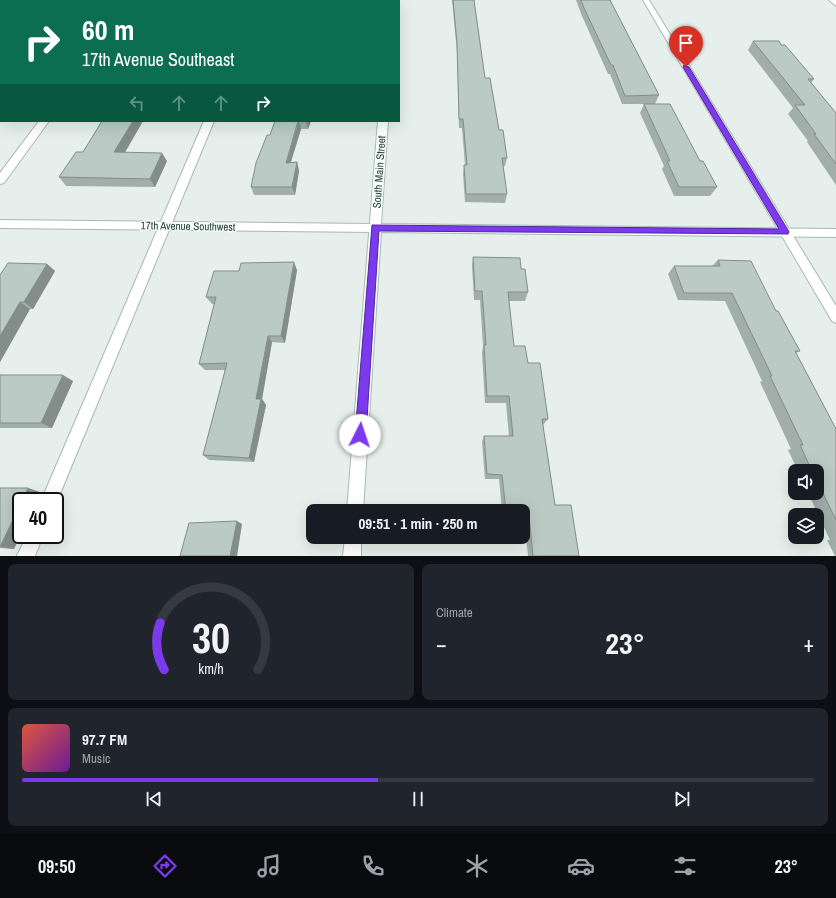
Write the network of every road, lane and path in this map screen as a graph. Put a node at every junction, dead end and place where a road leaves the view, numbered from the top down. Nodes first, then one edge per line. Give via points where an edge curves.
1 (646, 0) edge
2 (832, 0) edge
3 (836, 4) edge
4 (43, 122) edge
5 (209, 122) edge
6 (383, 122) edge
7 (0, 180) edge
8 (0, 224) edge
9 (164, 226) junction
10 (375, 228) junction
11 (785, 232) junction
12 (836, 233) edge
13 (836, 317) edge
14 (53, 492) edge
15 (355, 504) edge
16 (31, 544) edge
17 (353, 544) edge
18 (26, 556) edge
19 (352, 556) edge

1 - 11 street
2 - 3 street
4 - 7 street
5 - 9 street
6 - 10 street, South Main Street
8 - 9 street, 17th Avenue Southwest
9 - 10 street, 17th Avenue Southwest
9 - 14 street
10 - 11 street, 17th Avenue Southwest
10 - 15 street, South Main Street
11 - 12 street, 17th Avenue Southwest
11 - 13 street
16 - 18 street
17 - 19 street

